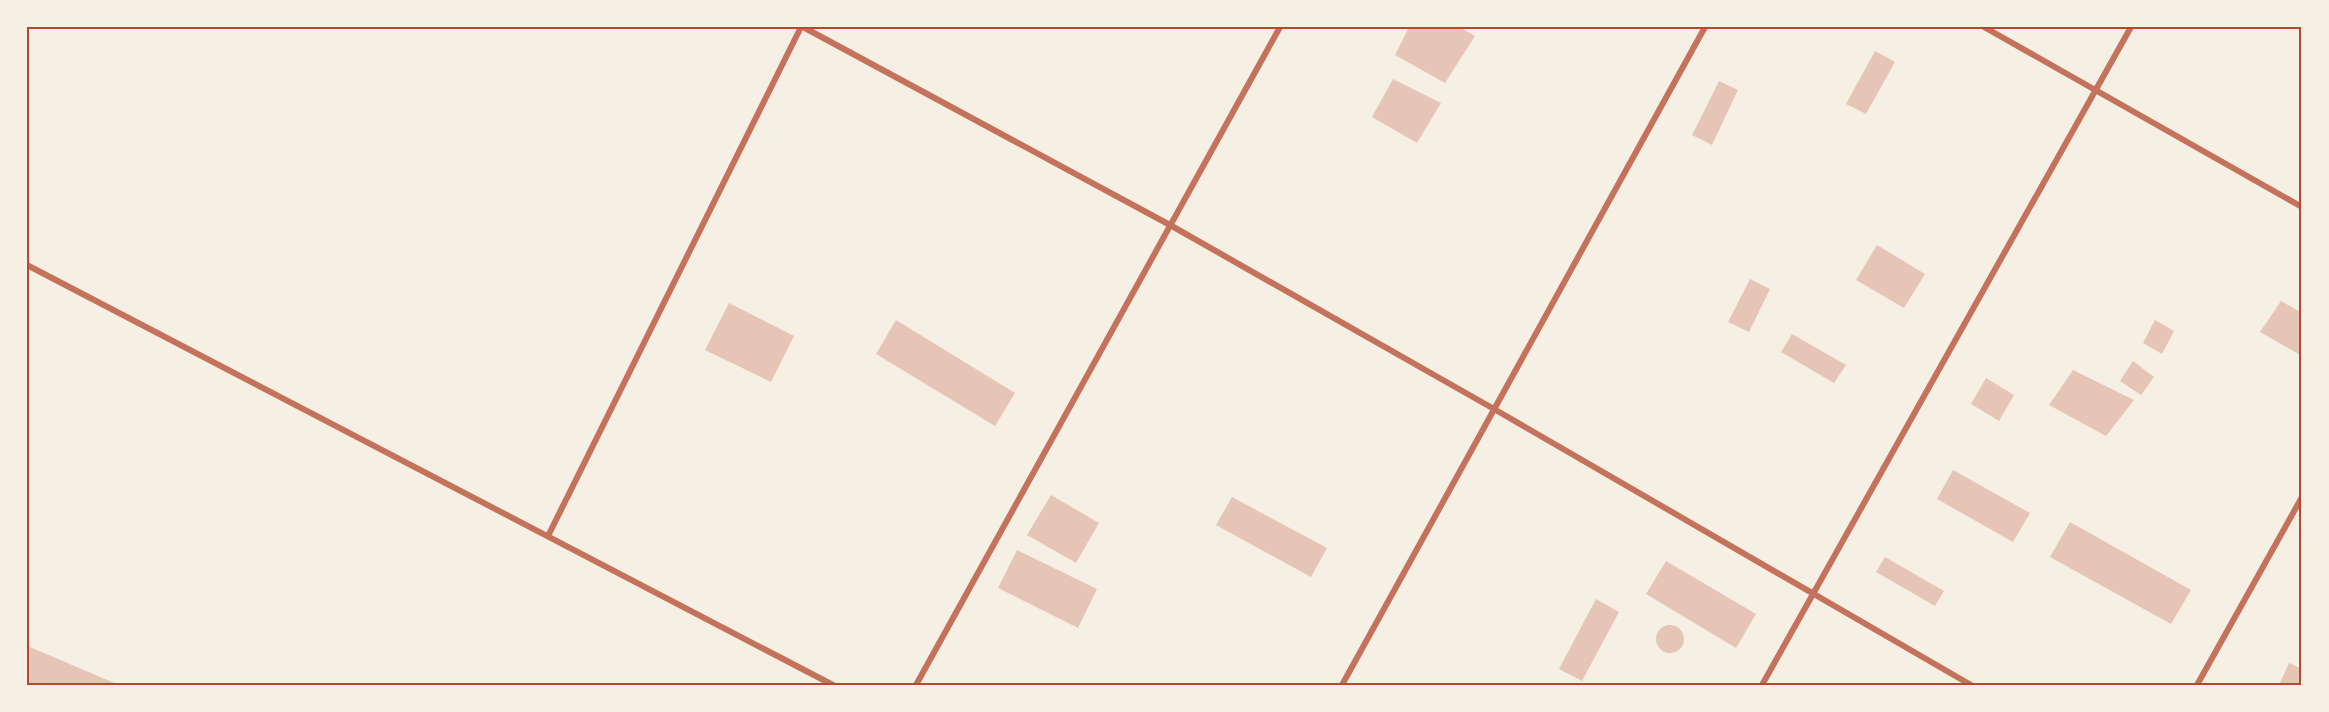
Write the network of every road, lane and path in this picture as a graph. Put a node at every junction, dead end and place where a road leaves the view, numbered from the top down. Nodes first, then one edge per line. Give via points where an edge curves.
1 (802, 27) edge
2 (1280, 27) edge
3 (1705, 27) edge
4 (1984, 27) edge
5 (2131, 27) edge
6 (2096, 90) junction
7 (2302, 207) edge
8 (1170, 225) junction
9 (27, 265) edge
10 (1494, 409) junction
11 (2302, 497) edge
12 (548, 536) junction
13 (1813, 594) junction
14 (833, 685) edge
15 (916, 685) edge
16 (1342, 685) edge
17 (1762, 685) edge
18 (1971, 685) edge
19 (2197, 685) edge

1 - 8 street
1 - 12 street
2 - 8 street
3 - 10 street
4 - 6 street
5 - 6 street
6 - 7 street
6 - 13 street
8 - 10 street
8 - 15 street
9 - 12 street
10 - 13 street
10 - 16 street
11 - 19 street
12 - 14 street
13 - 17 street
13 - 18 street

